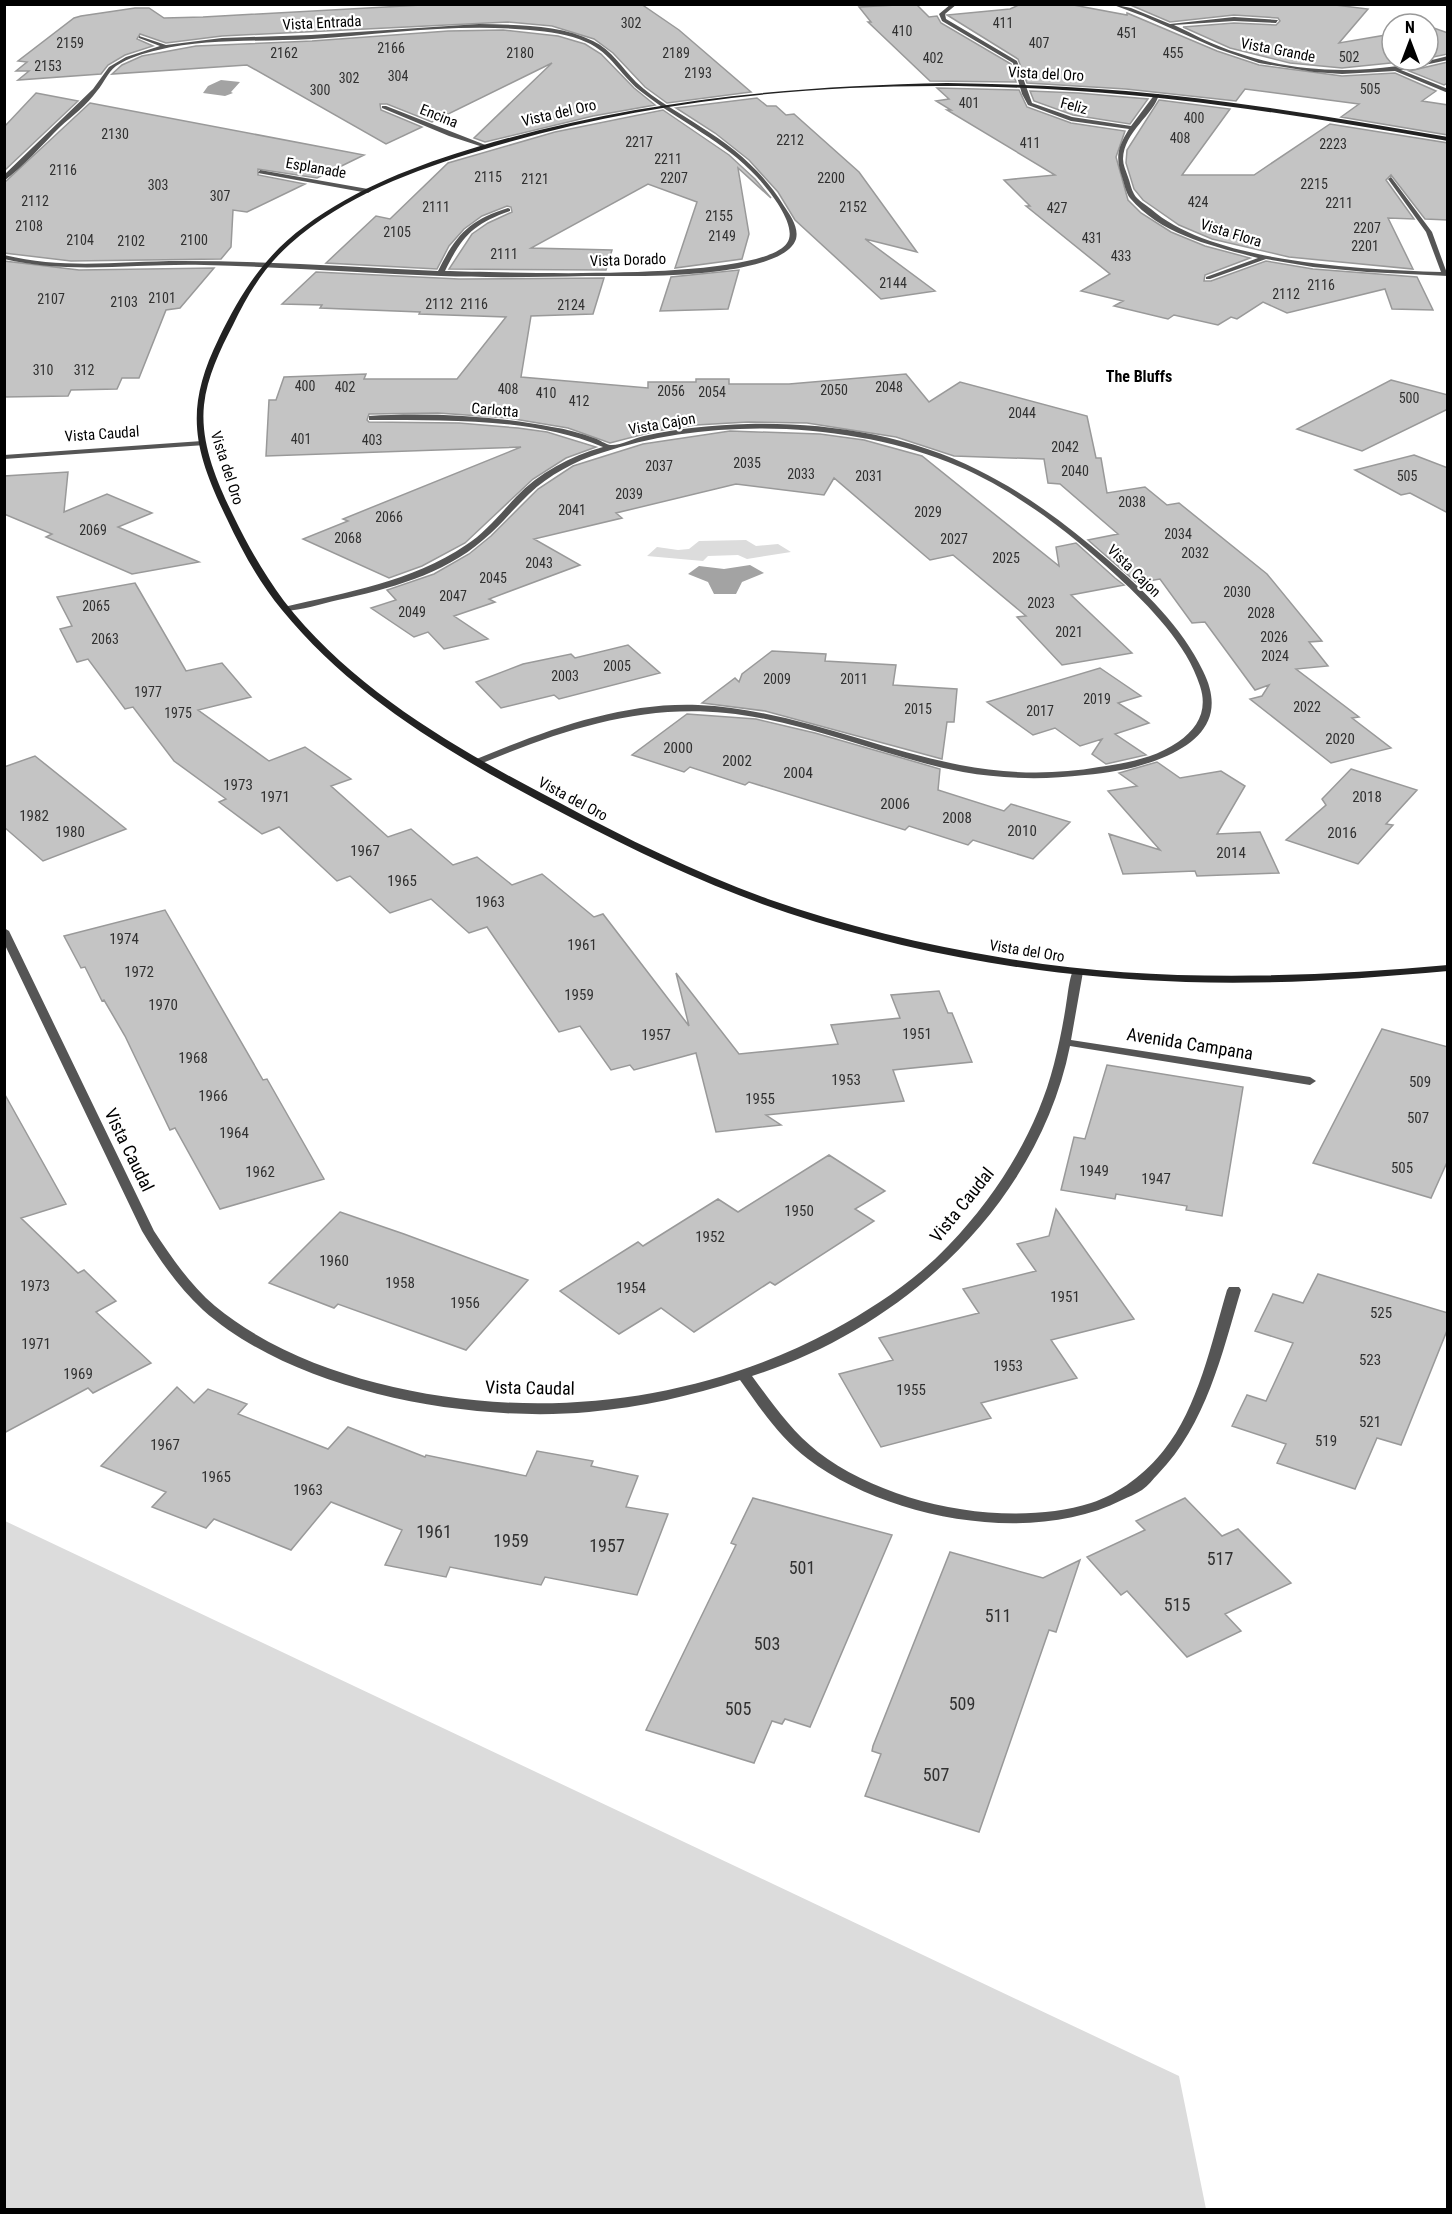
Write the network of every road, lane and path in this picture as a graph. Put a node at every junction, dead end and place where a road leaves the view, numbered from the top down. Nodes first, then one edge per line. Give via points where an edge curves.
1 (955, 4) edge
2 (1113, 4) edge
3 (1276, 21) dead end
4 (1170, 24) junction
5 (579, 27) dead end
6 (562, 33) junction
7 (141, 37) dead end
8 (166, 47) junction
9 (1380, 70) edge
10 (1403, 72) edge
11 (1021, 86) junction
12 (1448, 91) edge
13 (1157, 95) junction
14 (667, 105) junction
15 (384, 106) dead end
16 (1134, 128) junction
17 (1448, 139) edge
18 (485, 146) junction
19 (260, 172) dead end
20 (4, 179) edge
21 (1391, 179) dead end
22 (368, 191) junction
23 (508, 210) dead end
24 (4, 257) edge
25 (1264, 257) junction
26 (265, 266) junction
27 (440, 274) junction
28 (1446, 274) edge
29 (1208, 278) dead end
30 (372, 418) dead end
31 (202, 444) junction
32 (611, 448) junction
33 (4, 457) edge
34 (287, 609) junction
35 (477, 762) junction
36 (4, 931) edge
37 (1448, 968) edge
38 (1077, 972) junction
39 (1065, 1042) junction
40 (1310, 1081) dead end
41 (1234, 1290) dead end
42 (744, 1375) junction

1 - 11 street via 942,14 944,20 1014,62
2 - 4 street, Vista Grande
3 - 4 street via 1234,19
4 - 9 street, Vista Grande via 1224,50 1267,63 1336,71
5 - 6 street
6 - 8 street, Vista Entrada via 474,27 231,39
6 - 14 street, Vista Entrada via 607,50 638,87
7 - 8 street
8 - 20 street, Vista Entrada via 109,68 95,90
10 - 12 street
11 - 13 street, Vista del Oro
11 - 14 street, Vista del Oro via 806,90
11 - 16 street, Feliz via 1030,104 1037,107 1071,119
13 - 16 street, Vista Flora
13 - 17 street, Vista del Oro via 1264,108
14 - 18 street, Vista del Oro via 585,120
14 - 27 street, Vista Dorado via 730,147 763,180 794,230 787,247 753,263 710,270
15 - 18 street, Encina
16 - 25 street, Vista Flora via 1122,147 1120,161 1129,190 1140,205 1200,239
18 - 22 street, Vista del Oro
19 - 22 street, Esplanade
21 - 28 street via 1429,232
22 - 26 street, Vista del Oro via 309,226
23 - 27 street via 476,224 456,239
24 - 26 street via 75,267 194,263
25 - 28 street, Vista Flora via 1338,268
25 - 29 street
26 - 27 street, Vista Dorado
26 - 31 street, Vista del Oro via 245,292 212,360 200,397
30 - 32 street, Carlotta via 560,429
31 - 33 street, Vista Caudal
31 - 34 street, Vista del Oro via 240,542
32 - 34 street, Vista Cajon via 562,467 531,485 491,530 444,562 378,588
32 - 35 street, Vista Cajon via 704,430 781,427 873,438 954,461 1061,526 1136,590 1177,638 1205,682 1210,702 1206,719 1195,734 1152,759 1075,774 983,772 939,764 771,715 688,708 595,718 552,730
34 - 35 street, Vista del Oro via 378,695
35 - 38 street, Vista del Oro via 670,864 789,910 933,948
36 - 42 street, Vista Caudal via 148,1231 173,1271 209,1308 256,1341 313,1368 378,1389 449,1403 524,1408 599,1405 674,1394
37 - 38 street, Vista del Oro via 1316,978 1188,981
38 - 39 street, Vista Caudal
39 - 40 street, Avenida Campana
39 - 42 street, Vista Caudal via 1050,1095 1025,1151 988,1207 951,1251 898,1297 851,1326
41 - 42 street via 1204,1385 1169,1455 1141,1483 1102,1504 1065,1515 1014,1520 941,1512 873,1490 815,1457 780,1425

